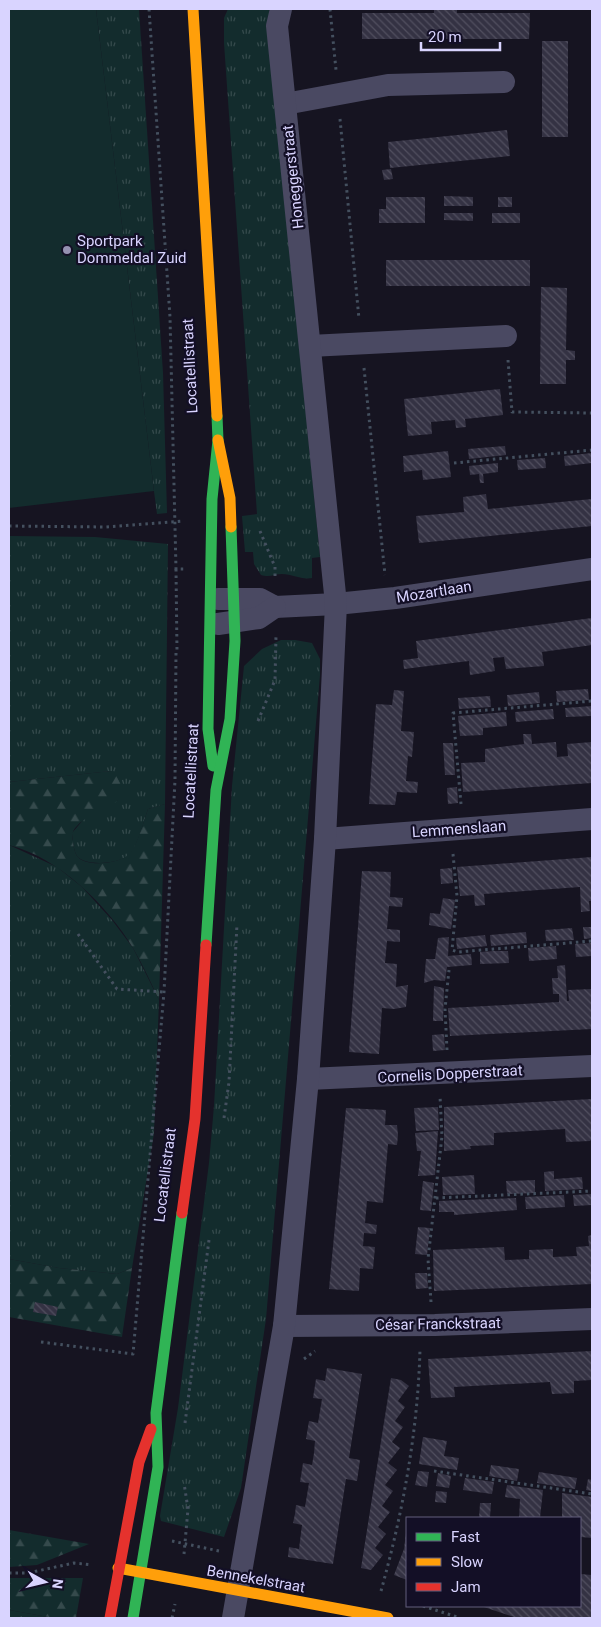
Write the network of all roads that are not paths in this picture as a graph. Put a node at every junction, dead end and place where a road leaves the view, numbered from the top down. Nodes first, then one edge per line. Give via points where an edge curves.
1 (193, 9) edge
2 (281, 9) edge
3 (504, 82) dead end
4 (285, 104) junction
5 (506, 336) road end
6 (310, 346) junction
7 (218, 440) junction
8 (592, 569) edge
9 (235, 598) junction
10 (211, 599) junction
11 (336, 604) junction
12 (276, 607) junction
13 (235, 622) junction
14 (211, 625) junction
15 (216, 790) junction
16 (592, 820) edge
17 (325, 839) junction
18 (592, 1066) edge
19 (308, 1079) junction
20 (592, 1319) edge
21 (284, 1326) junction
22 (156, 1413) junction
23 (118, 1568) junction
24 (142, 1573) junction
25 (238, 1590) junction
26 (110, 1618) edge
27 (133, 1618) edge
28 (233, 1618) edge
29 (388, 1618) edge

1 - 7 main road, Locatellistraat
2 - 4 street, Honeggerstraat via 277,26
3 - 4 street via 388,85
4 - 6 street, Honeggerstraat
5 - 6 street
6 - 11 street, Honeggerstraat
7 - 9 main road, Locatellistraat via 230,498
7 - 10 main road, Locatellistraat via 212,498
8 - 11 street, Mozartlaan
9 - 10 street, Mozartlaan
9 - 12 street, Mozartlaan via 260,599
9 - 13 main road, Locatellistraat
10 - 14 main road, Locatellistraat
11 - 12 street, Mozartlaan
11 - 17 street
12 - 13 street, Mozartlaan via 259,618
13 - 14 street, Mozartlaan
13 - 15 main road, Locatellistraat via 230,719
14 - 15 main road, Locatellistraat via 208,729
15 - 22 main road, Locatellistraat via 195,1119
16 - 17 street, Lemmenslaan
17 - 19 street
18 - 19 street, Cornelis Dopperstraat
19 - 21 street
20 - 21 street, César Franckstraat
21 - 25 street
22 - 23 main road, Locatellistraat via 139,1462
22 - 24 main road, Locatellistraat via 158,1467
23 - 24 main road, Bennekelstraat
23 - 26 main road, Locatellistraat
24 - 25 main road, Bennekelstraat
24 - 27 main road, Locatellistraat
25 - 28 street
25 - 29 main road, Bennekelstraat

